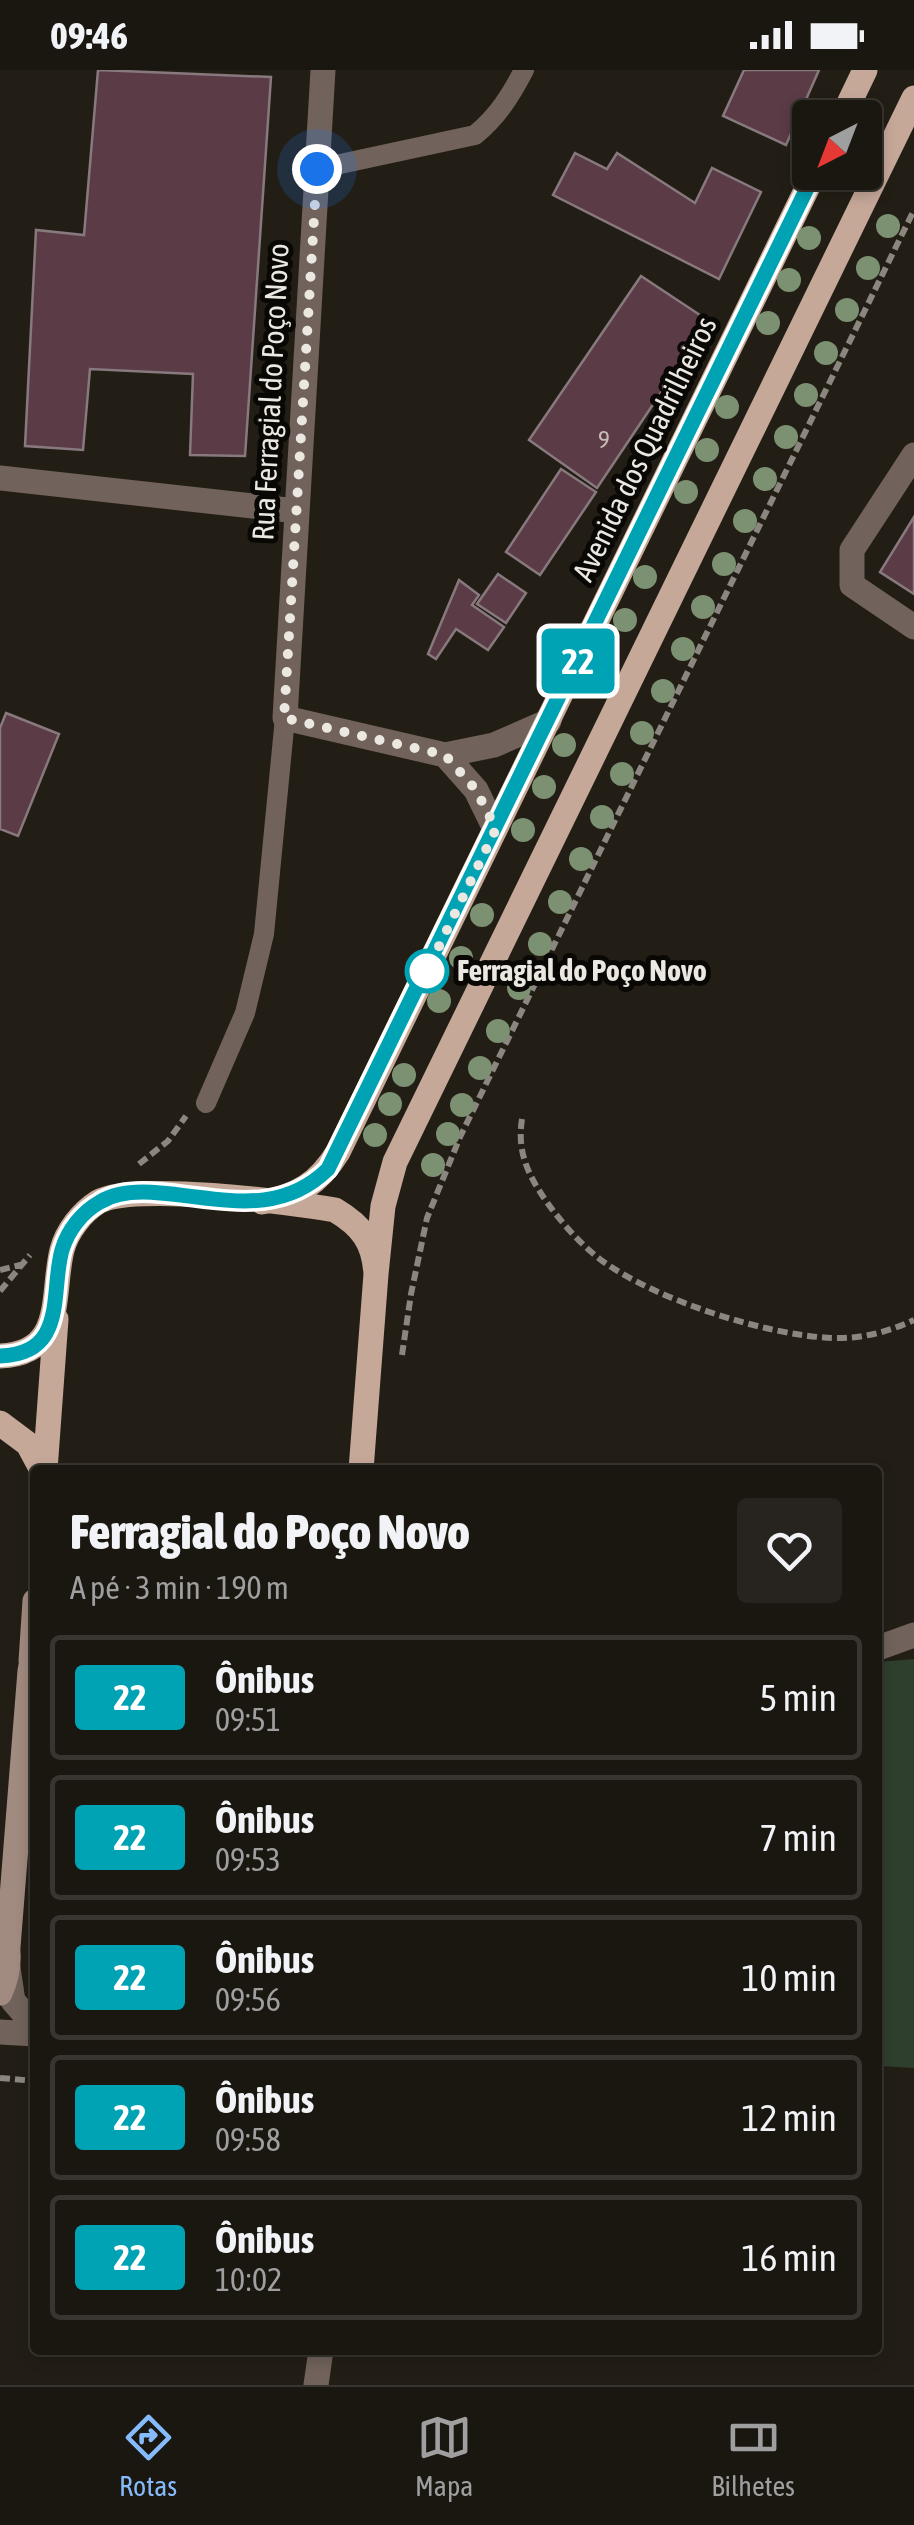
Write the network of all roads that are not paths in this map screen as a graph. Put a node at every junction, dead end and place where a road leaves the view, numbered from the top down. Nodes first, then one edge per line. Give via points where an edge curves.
1 (323, 70) edge
2 (524, 70) edge
3 (865, 70) edge
4 (914, 98) edge
5 (851, 100) edge
6 (317, 169) junction
7 (806, 190) edge
8 (914, 454) edge
9 (0, 478) edge
10 (297, 511) junction
11 (914, 627) edge
12 (284, 718) junction
13 (549, 720) junction
14 (445, 755) junction
15 (496, 829) junction
16 (206, 1103) dead end
17 (262, 1202) junction
18 (376, 1274) junction
19 (58, 1294) junction
20 (0, 1356) edge
21 (0, 1422) edge
22 (40, 1465) edge
23 (43, 1465) edge
24 (361, 1465) edge
25 (914, 1635) edge
26 (882, 1647) edge
27 (30, 1670) edge
28 (15, 1835) junction
29 (0, 1868) edge
30 (5, 1947) edge
31 (0, 1993) edge
32 (30, 2020) edge
33 (0, 2032) edge
34 (30, 2034) edge
35 (319, 2355) edge
36 (316, 2385) edge

1 - 6 street, Rua Ferragial do Poço Novo
2 - 6 lane via 476,135
3 - 5 main road
4 - 18 main road via 396,1162 383,1206
6 - 10 street, Rua Ferragial do Poço Novo
7 - 13 main road, Avenida dos Quadrilheiros
8 - 11 street via 852,550 852,586
9 - 10 street
10 - 12 street, Rua Ferragial do Poço Novo
12 - 14 street
12 - 16 lane via 264,934 245,1013
13 - 14 street via 494,744
13 - 15 main road, Avenida dos Quadrilheiros
14 - 15 street via 476,790
15 - 17 main road, Avenida dos Quadrilheiros via 328,1169 294,1195
17 - 18 main road via 335,1210 353,1221 367,1237
17 - 19 main road via 146,1192 110,1196 71,1230
18 - 24 main road
19 - 20 main road via 44,1335 26,1350
19 - 23 main road
21 - 22 main road via 28,1444
25 - 26 street
27 - 28 street
28 - 29 street
28 - 30 street
30 - 31 street
30 - 32 street via 13,2001
33 - 34 street
35 - 36 street

